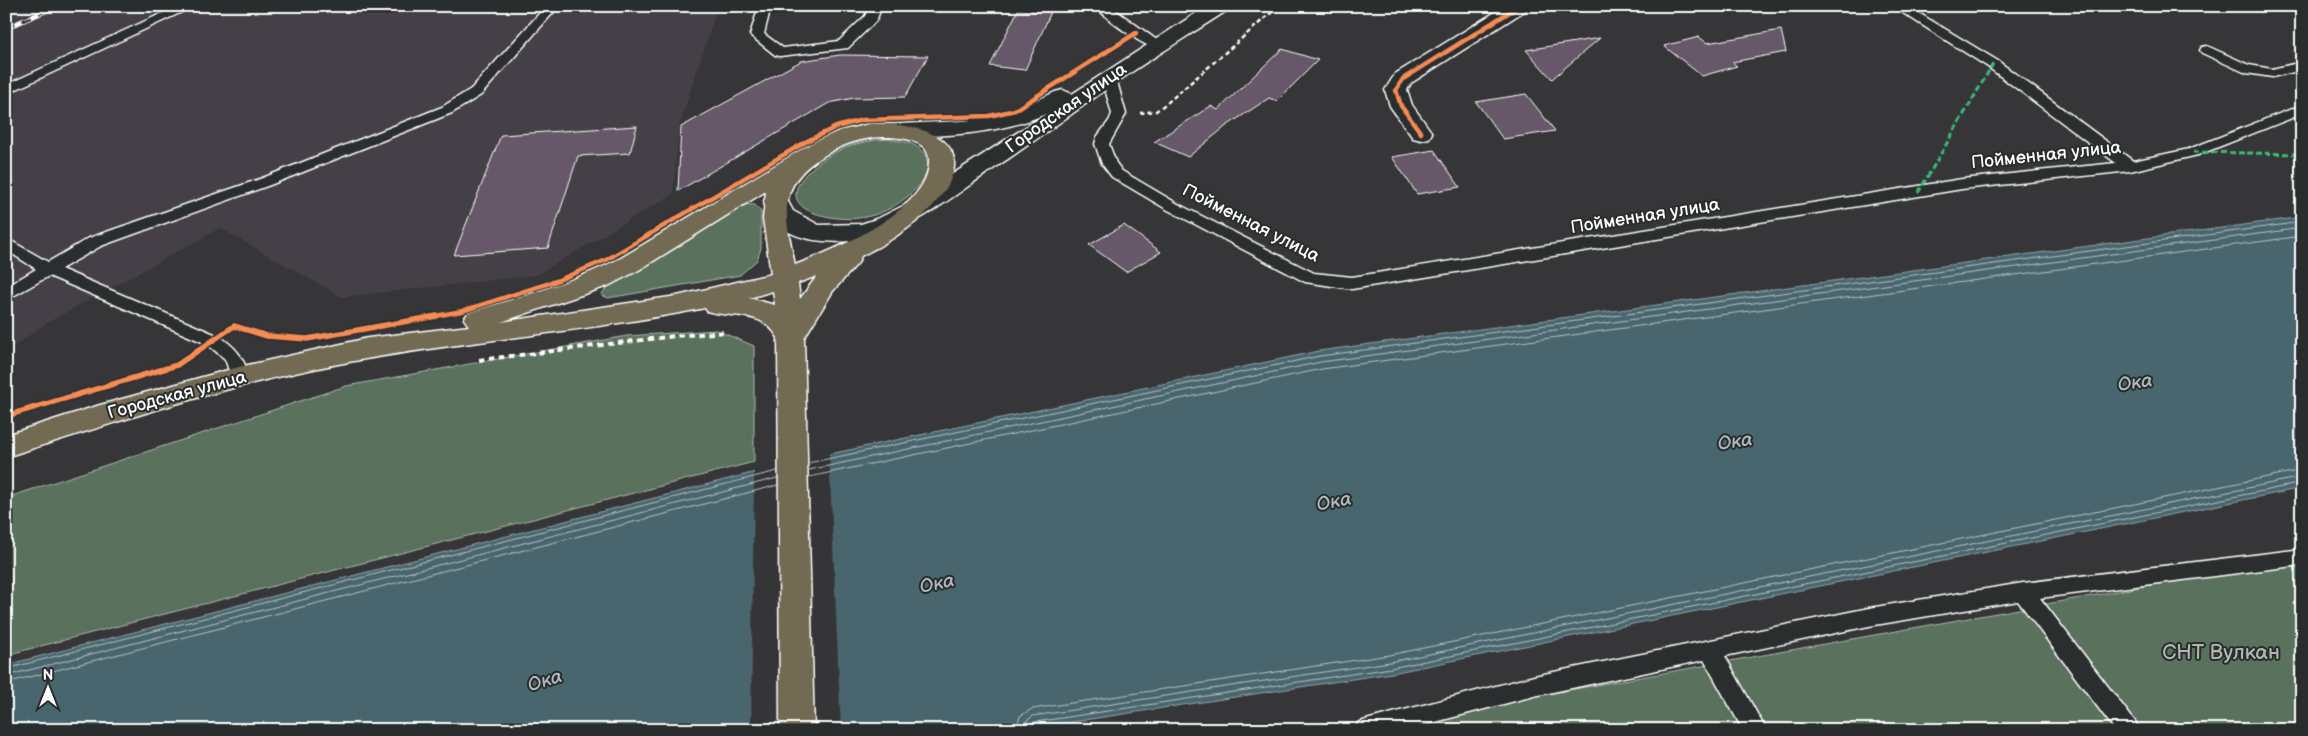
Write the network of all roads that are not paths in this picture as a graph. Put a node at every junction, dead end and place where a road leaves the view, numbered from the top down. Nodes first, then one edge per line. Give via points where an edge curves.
1 (189, 6) edge
2 (553, 6) edge
3 (765, 6) edge
4 (876, 6) edge
5 (1102, 6) edge
6 (1221, 6) edge
7 (1519, 6) edge
8 (1898, 6) edge
9 (1158, 46) junction
10 (2207, 50) dead end
11 (2302, 66) edge
12 (1109, 78) junction
13 (6, 90) edge
14 (2302, 110) edge
15 (886, 130) junction
16 (1421, 133) dead end
17 (803, 158) junction
18 (2130, 166) junction
19 (776, 201) junction
20 (912, 211) junction
21 (6, 243) edge
22 (865, 243) junction
23 (47, 269) junction
24 (785, 279) junction
25 (6, 294) edge
26 (638, 311) junction
27 (791, 345) junction
28 (351, 352) junction
29 (239, 377) junction
30 (6, 446) edge
31 (2302, 557) edge
32 (2023, 592) junction
33 (1710, 650) junction
34 (797, 730) edge
35 (1366, 730) edge
36 (1755, 730) edge
37 (2128, 730) edge

1 - 13 lane
2 - 23 lane via 476,92 447,110 265,182 95,242
3 - 4 lane via 757,35 780,52 843,45 872,18
5 - 9 lane
6 - 9 main road, Городская улица
7 - 16 main road via 1402,79 1396,90 1401,106
8 - 18 lane via 1993,64
9 - 12 main road, Городская улица
10 - 11 lane via 2246,69 2272,73
12 - 15 main road via 1011,119 967,127
12 - 18 lane, Пойменная улица via 1119,114 1102,144 1108,164 1117,174 1173,207 1311,278 1352,283 1962,184
12 - 20 main road, Городская улица via 1047,123
14 - 18 lane, Пойменная улица via 2193,152
15 - 17 highway via 841,138
15 - 20 highway via 921,136 939,150 941,172 936,184
17 - 19 highway via 787,172 779,186
17 - 28 highway via 599,280 521,307
19 - 20 main road via 783,216 816,233 862,232 888,224
19 - 24 highway
20 - 22 highway
21 - 23 lane
22 - 24 highway
22 - 27 highway via 837,267 809,303
23 - 25 lane
23 - 29 lane via 213,340 229,351 238,363
24 - 26 highway via 720,296
24 - 27 highway
26 - 27 highway via 718,304 762,309 786,327
26 - 28 highway
27 - 34 highway
28 - 29 highway, Городская улица
29 - 30 highway, Городская улица
31 - 32 lane
32 - 33 lane via 1869,617
32 - 37 lane
33 - 35 lane via 1534,686
33 - 36 lane

